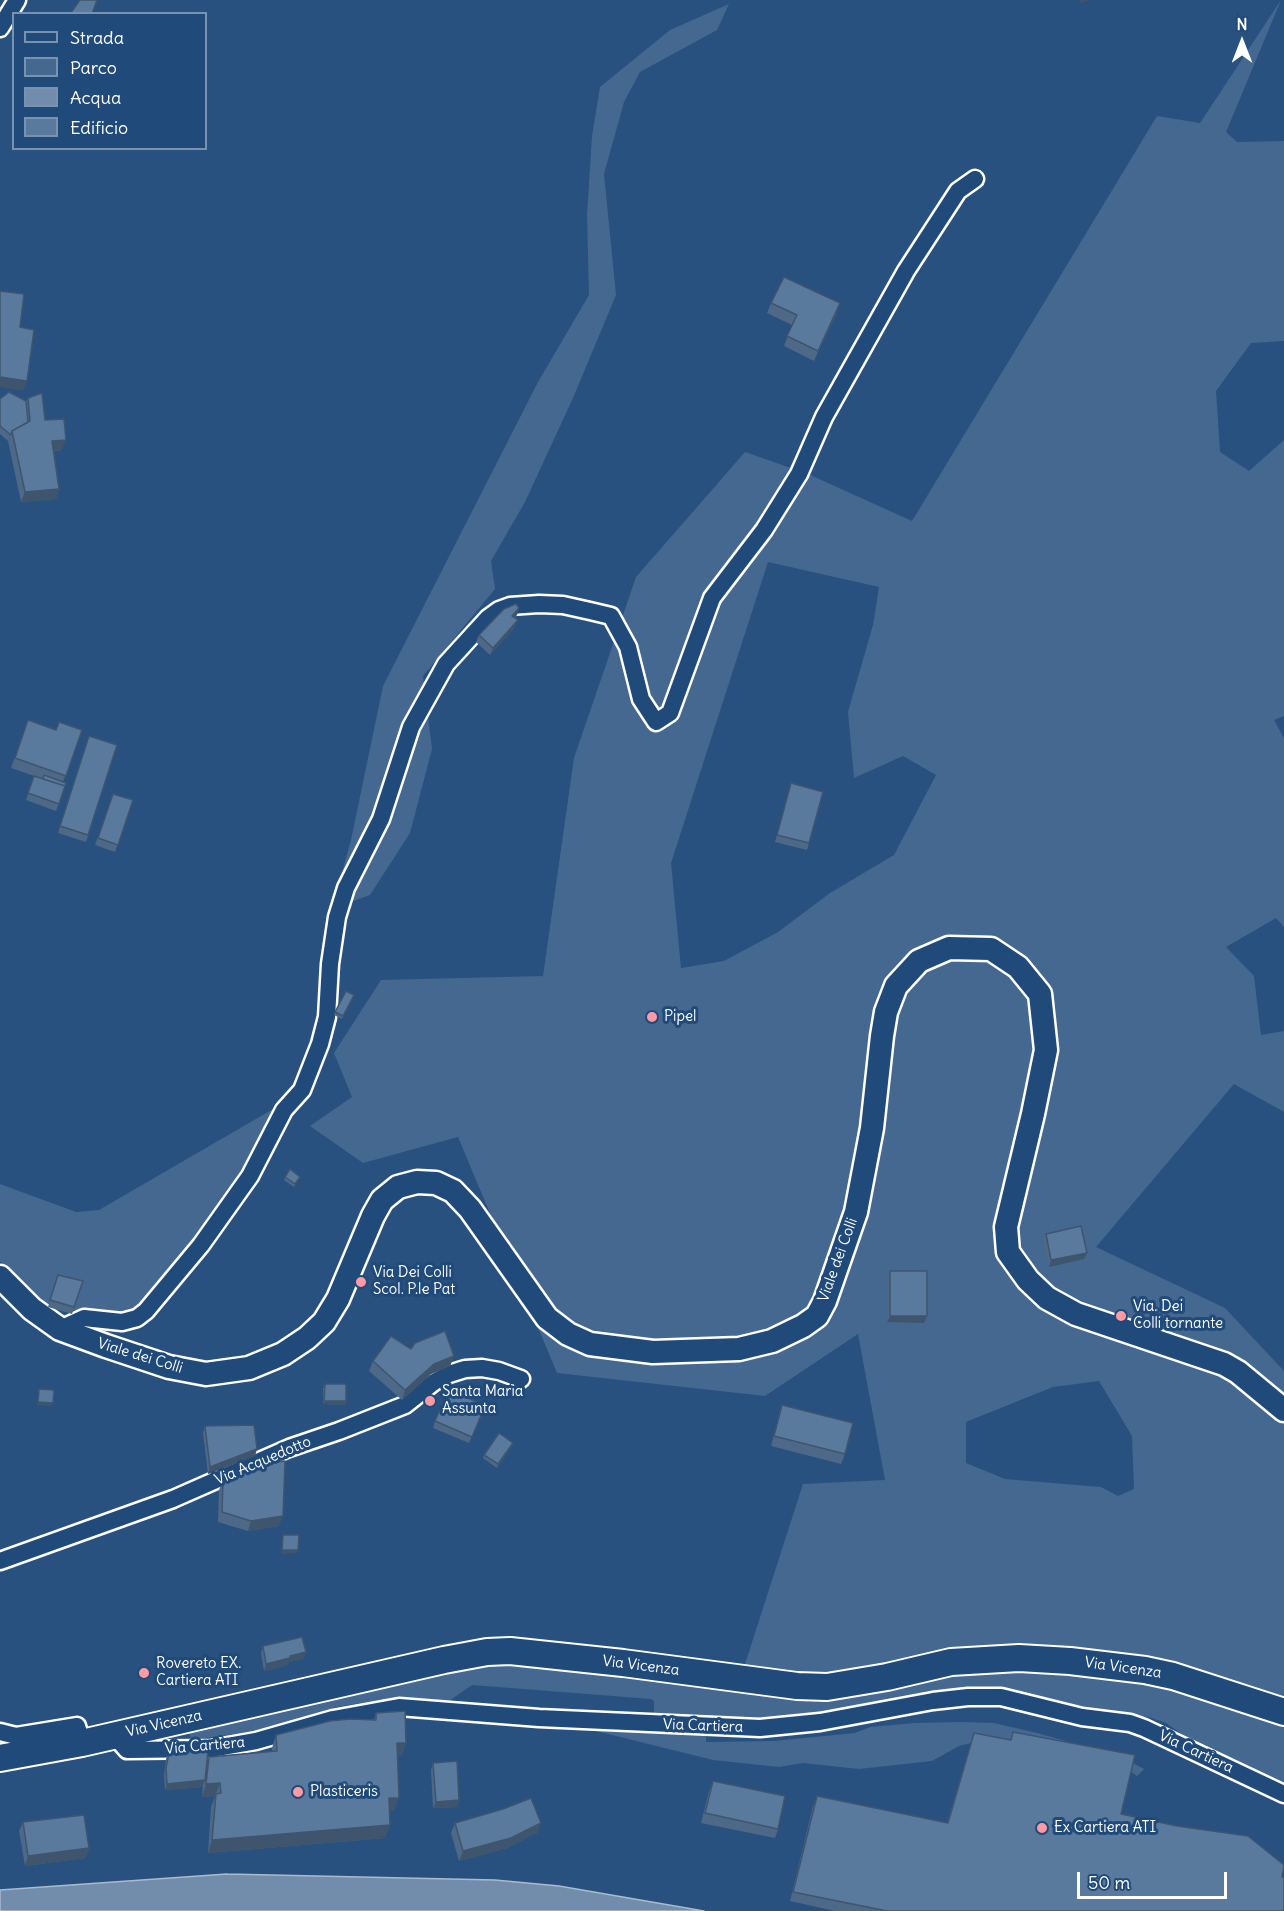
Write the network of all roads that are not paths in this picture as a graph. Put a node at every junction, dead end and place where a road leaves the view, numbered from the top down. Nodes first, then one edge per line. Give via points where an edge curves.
1 (17, 0) edge
2 (0, 28) edge
3 (975, 179) dead end
4 (0, 1277) edge
5 (60, 1329) junction
6 (521, 1379) dead end
7 (1284, 1410) edge
8 (0, 1561) edge
9 (1284, 1712) edge
10 (0, 1732) edge
11 (114, 1735) junction
12 (82, 1743) junction
13 (0, 1758) edge
14 (1284, 1794) edge

1 - 2 street
3 - 5 street via 958,191 906,272 824,417 799,474 764,530 712,598 670,713 656,722 641,699 628,647 611,616 572,607 539,604 499,610 446,664 411,727 381,819 346,888 337,917 325,1026 302,1090 284,1110 250,1176 201,1245 146,1311 122,1322 84,1318
4 - 5 main road, Viale dei Colli via 32,1310
5 - 7 main road, Viale dei Colli via 169,1367 206,1374 249,1368 283,1354 324,1322 382,1200 398,1187 417,1182 436,1183 453,1191 547,1318 568,1334 591,1344 653,1352 739,1349 772,1341 817,1316 825,1301 856,1212 872,1128 886,1012 896,986 919,961 949,948 991,949 1018,967 1040,993 1047,1050 1006,1227 1008,1252 1047,1298 1076,1314 1224,1364
6 - 8 street, Via Acquedotto via 482,1368 449,1374 405,1405 289,1448 173,1499
9 - 11 main road, Via Vicenza via 1173,1676 1070,1661 1019,1658 951,1662 828,1687 510,1651 444,1660
10 - 12 street via 16,1736 77,1726
11 - 12 main road, Via Vicenza
11 - 14 street, Via Cartiera via 127,1750 211,1749 399,1707 760,1728 820,1722 957,1698 1001,1697 1130,1723
12 - 13 main road, Via Vicenza

